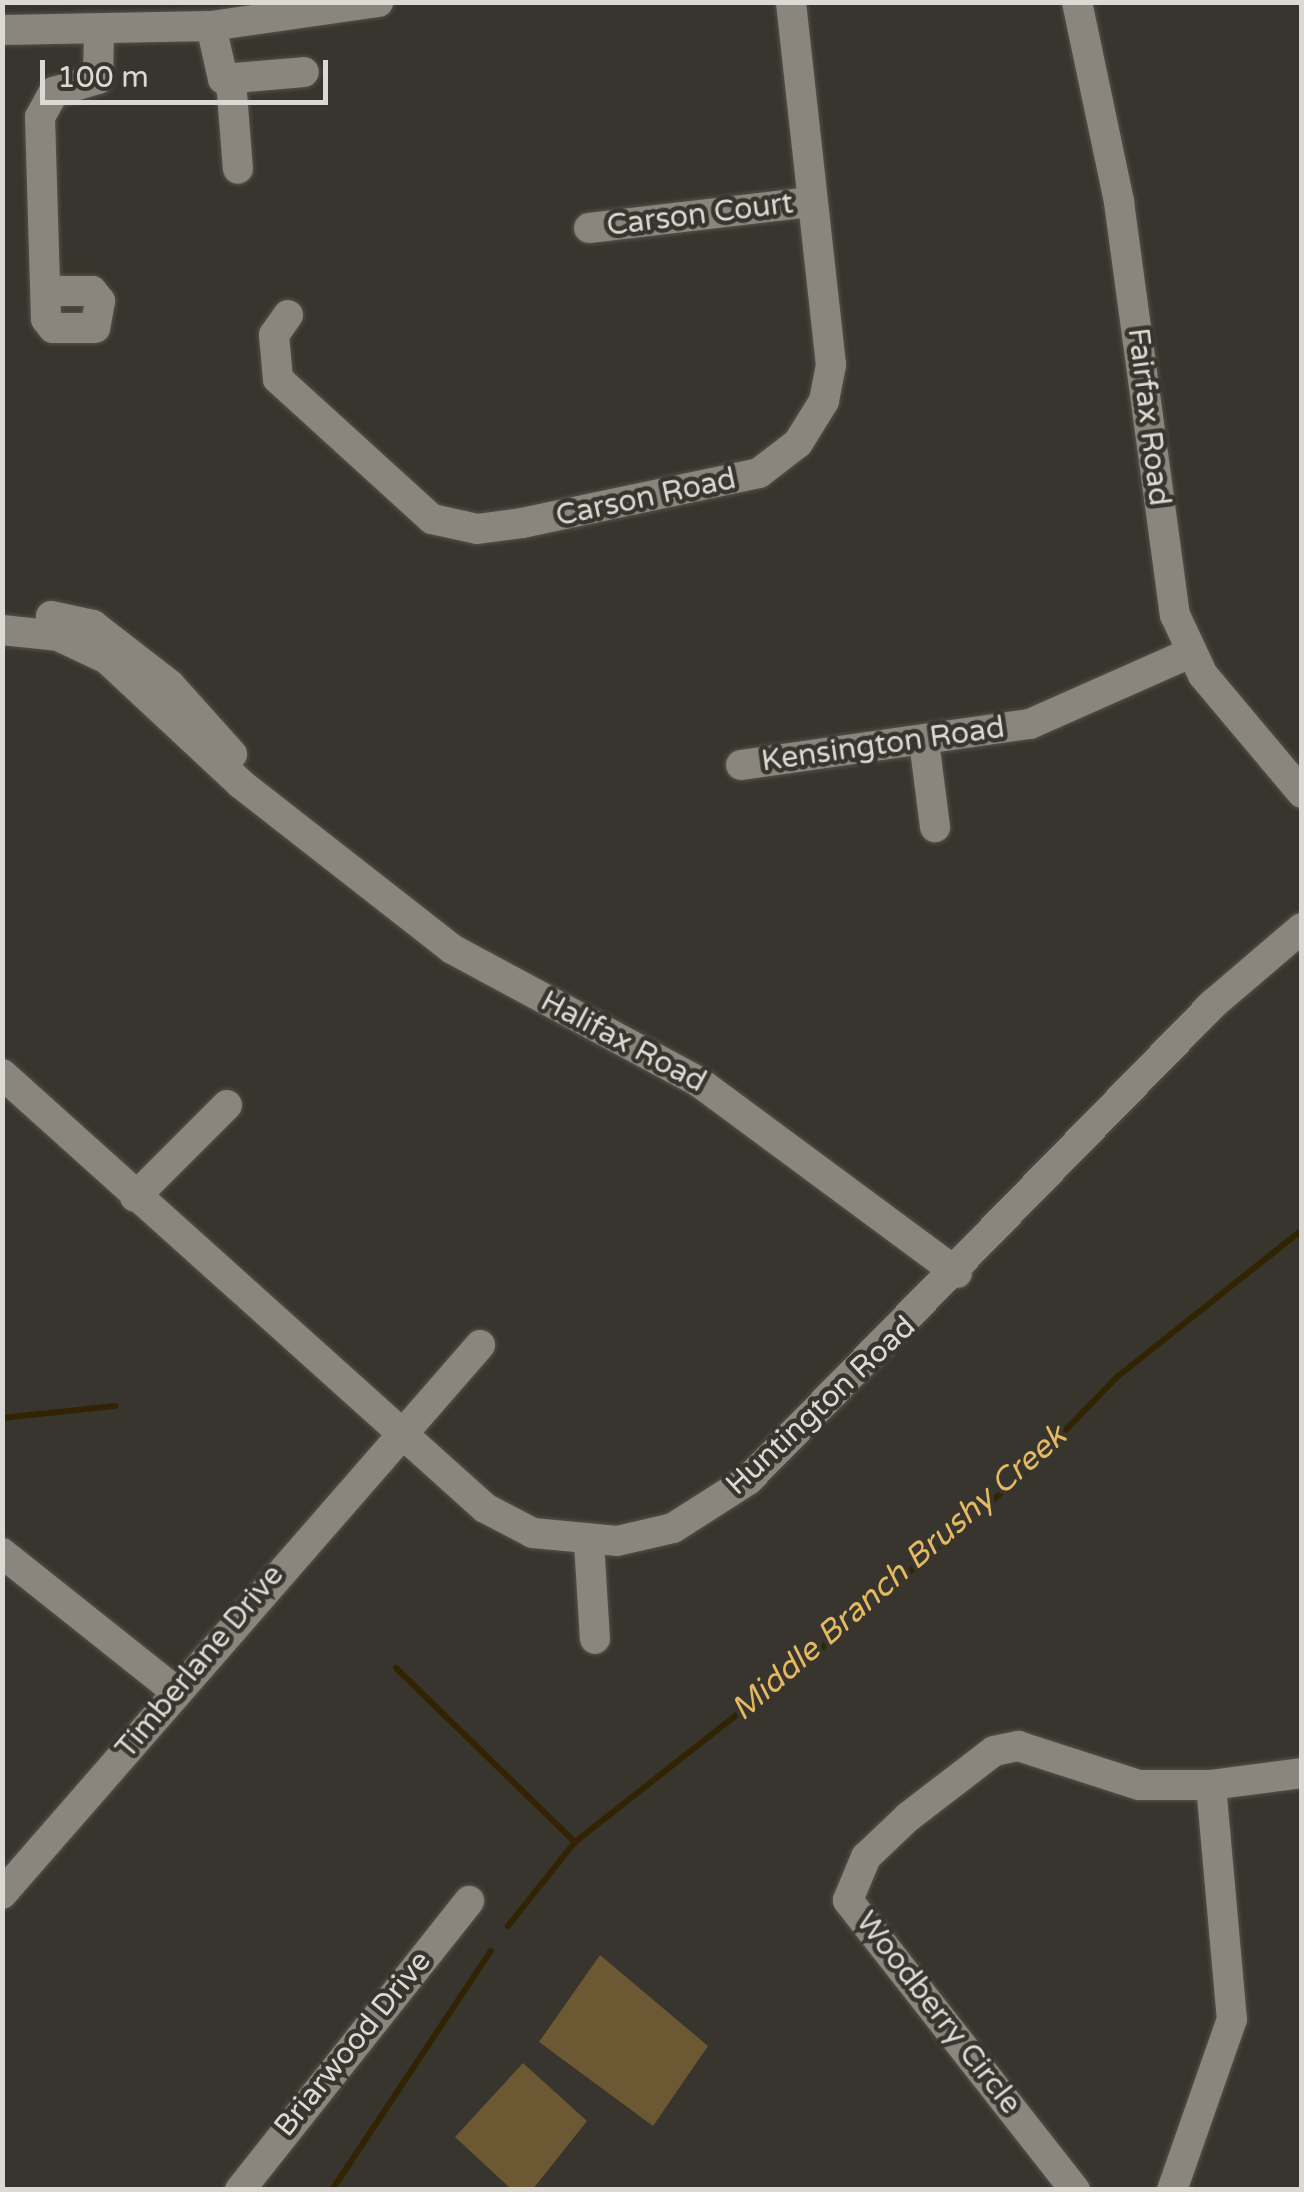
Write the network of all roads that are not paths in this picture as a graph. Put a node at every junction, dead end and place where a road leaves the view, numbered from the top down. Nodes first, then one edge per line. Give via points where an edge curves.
1 (378, 2) edge
2 (791, 2) edge
3 (1077, 2) edge
4 (210, 26) junction
5 (2, 30) edge
6 (99, 32) junction
7 (304, 72) dead end
8 (231, 81) junction
9 (238, 170) dead end
10 (811, 202) junction
11 (589, 228) dead end
12 (46, 291) dead end
13 (288, 316) dead end
14 (2, 611) edge
15 (2, 630) edge
16 (1190, 654) junction
17 (924, 742) junction
18 (741, 765) dead end
19 (1302, 793) edge
20 (286, 817) junction
21 (935, 827) dead end
22 (1302, 928) edge
23 (2, 1074) edge
24 (227, 1105) dead end
25 (135, 1196) junction
26 (956, 1272) junction
27 (480, 1345) dead end
28 (402, 1434) junction
29 (589, 1542) junction
30 (2, 1553) edge
31 (594, 1639) dead end
32 (174, 1690) junction
33 (1302, 1774) edge
34 (1212, 1785) junction
35 (2, 1894) edge
36 (468, 1901) dead end
37 (240, 2190) edge
38 (1075, 2190) edge
39 (1172, 2190) edge

1 - 4 street
2 - 10 street, Carson Road
3 - 16 street, Fairfax Road via 1119,202 1176,615
4 - 6 street
4 - 8 street via 216,70
5 - 6 street
6 - 12 street via 98,79 54,92 40,117
7 - 8 street
8 - 9 street
10 - 11 street, Carson Court
10 - 13 street, Carson Road via 831,366 824,402 798,443 759,473 660,498 477,529 432,519 278,379 274,336
14 - 20 street, Halifax Road via 93,625 170,685
15 - 20 street, Halifax Road via 58,636 107,659
16 - 17 street, Kensington Road via 1030,724
16 - 19 street, Fairfax Road
17 - 18 street, Kensington Road
17 - 21 street
20 - 26 street, Halifax Road via 452,949 700,1082
22 - 26 street, Huntington Road via 1214,1004
23 - 25 street, Huntington Road
24 - 25 street
25 - 28 street, Huntington Road
26 - 29 street, Huntington Road via 736,1488 672,1528
27 - 28 street, Timberlane Drive
28 - 29 street, Huntington Road via 486,1508 533,1533
28 - 32 street, Timberlane Drive
29 - 31 street
30 - 32 street
32 - 35 street, Timberlane Drive
33 - 34 street, Woodberry Circle
34 - 38 street, Woodberry Circle via 1138,1785 1055,1754 994,1751 908,1818 848,1885 864,1925
34 - 39 street via 1232,2019
36 - 37 street, Briarwood Drive

